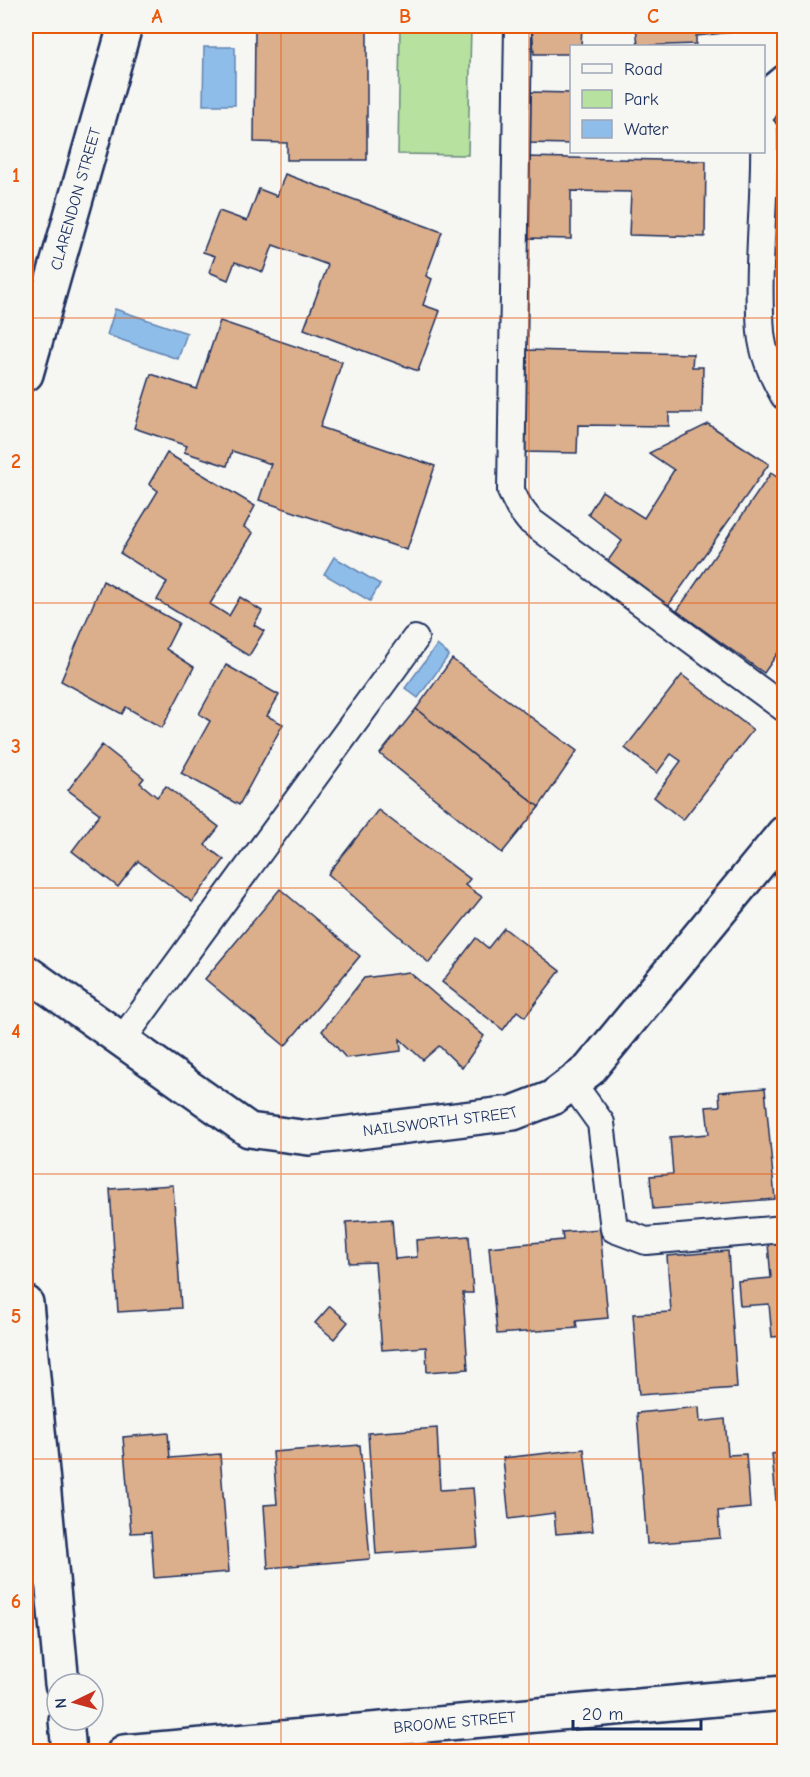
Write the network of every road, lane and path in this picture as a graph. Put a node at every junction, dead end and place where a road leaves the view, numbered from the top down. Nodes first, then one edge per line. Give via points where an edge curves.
1 (125, 26) edge
2 (518, 26) edge
3 (784, 78) edge
4 (765, 107) edge
5 (765, 153) edge
6 (26, 374) edge
7 (784, 396) edge
8 (415, 639) dead end
9 (784, 708) edge
10 (784, 833) edge
11 (26, 972) edge
12 (122, 1040) junction
13 (572, 1083) junction
14 (784, 1229) edge
15 (26, 1303) edge
16 (61, 1672) edge
17 (784, 1693) edge
18 (67, 1732) edge
19 (159, 1750) edge
20 (69, 1752) edge
21 (124, 1752) edge

1 - 6 street, CLARENDON STREET
2 - 9 lane via 511,491 529,520
3 - 4 lane via 772,88
5 - 7 lane via 761,333 771,374
8 - 12 lane
10 - 13 street, NAILSWORTH STREET via 589,1070
11 - 12 street, NAILSWORTH STREET
12 - 13 street, NAILSWORTH STREET via 249,1130 309,1138 513,1113 552,1098
13 - 14 lane via 601,1123 614,1229 646,1241
15 - 16 street
17 - 19 street, BROOME STREET
18 - 20 street
19 - 21 street, BROOME STREET

